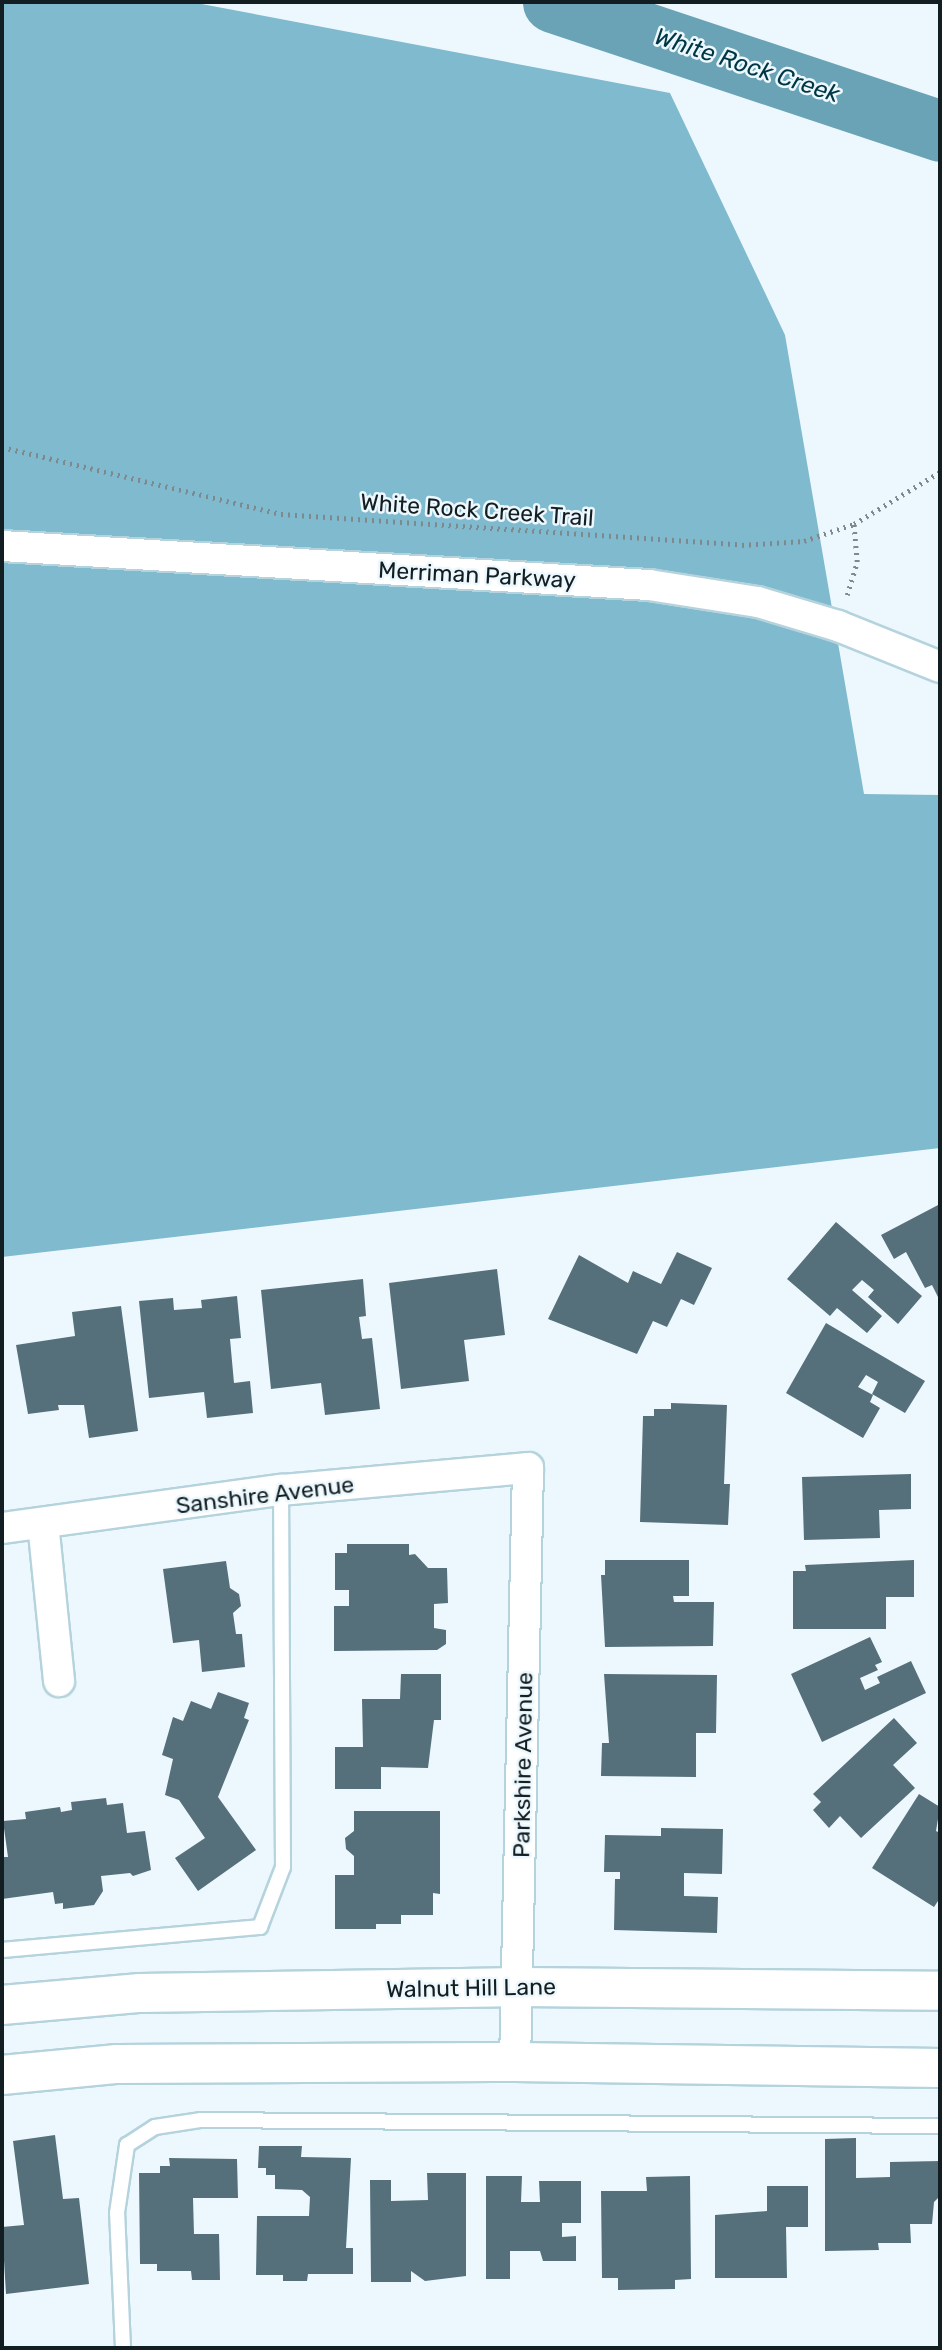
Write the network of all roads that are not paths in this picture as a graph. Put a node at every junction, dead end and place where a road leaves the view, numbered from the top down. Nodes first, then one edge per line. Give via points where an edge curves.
1 (2, 547) edge
2 (940, 667) edge
3 (528, 1468) joint
4 (281, 1490) junction
5 (43, 1523) junction
6 (2, 1528) edge
7 (59, 1681) dead end
8 (2, 1950) edge
9 (519, 1987) junction
10 (940, 1991) edge
11 (2, 2006) edge
12 (515, 2062) junction
13 (940, 2068) edge
14 (2, 2075) edge
15 (940, 2126) edge
16 (123, 2348) edge

1 - 2 street, Merriman Parkway via 649,585 758,601 838,626
3 - 4 street, Sanshire Avenue
3 - 9 street, Parkshire Avenue
4 - 5 street, Sanshire Avenue
4 - 8 lane via 283,1867 260,1927
5 - 6 street, Sanshire Avenue
5 - 7 street
9 - 10 main road, Walnut Hill Lane
9 - 11 main road, Walnut Hill Lane via 114,1993
9 - 12 street, Parkshire Avenue
12 - 13 main road
12 - 14 main road via 117,2064
15 - 16 lane via 201,2120 155,2127 127,2146 117,2213

